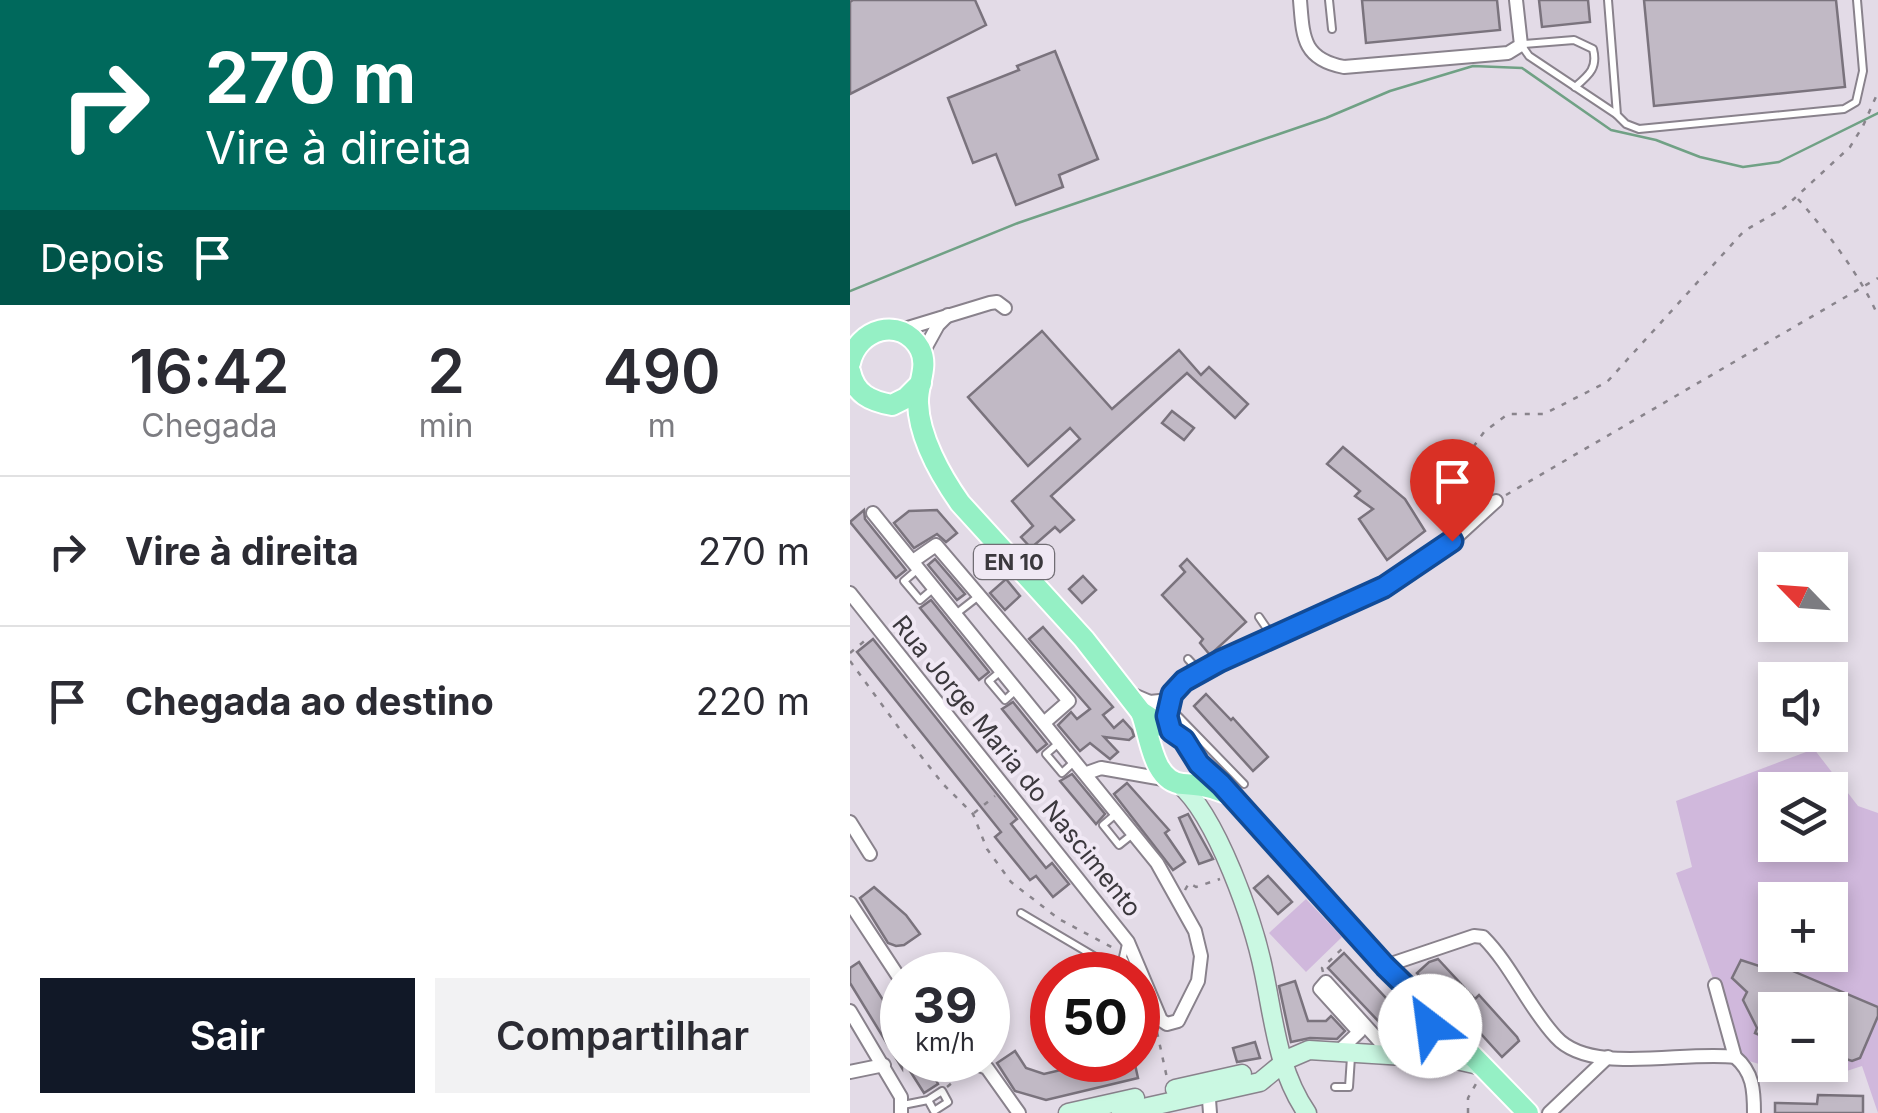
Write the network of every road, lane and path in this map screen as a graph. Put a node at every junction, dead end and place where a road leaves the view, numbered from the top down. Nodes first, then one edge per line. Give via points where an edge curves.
1 (1300, 0) edge
2 (1329, 0) edge
3 (1516, 0) edge
4 (1608, 0) edge
5 (1857, 0) edge
6 (1332, 29) dead end
7 (1521, 45) junction
8 (1576, 87) junction
9 (1878, 92) edge
10 (1617, 115) junction
11 (1797, 198) junction
12 (1878, 278) edge
13 (1865, 285) junction
14 (1005, 308) dead end
15 (949, 314) junction
16 (1878, 316) edge
17 (898, 331) junction
18 (855, 340) edge
19 (922, 354) junction
20 (850, 363) edge
21 (850, 371) edge
22 (920, 383) junction
23 (892, 405) junction
24 (920, 425) junction
25 (1496, 500) junction
26 (873, 512) dead end
27 (916, 565) junction
28 (850, 593) edge
29 (980, 595) junction
30 (957, 613) junction
31 (1259, 617) dead end
32 (879, 629) junction
33 (1272, 636) junction
34 (850, 653) edge
35 (1188, 658) dead end
36 (850, 660) edge
37 (1200, 672) junction
38 (1123, 690) junction
39 (1045, 722) junction
40 (1163, 728) junction
41 (1086, 773) junction
42 (1135, 775) junction
43 (1197, 776) junction
44 (1006, 787) junction
45 (1236, 790) junction
46 (972, 814) junction
47 (850, 822) edge
48 (854, 839) edge
49 (870, 854) dead end
50 (1201, 886) dead end
51 (1179, 900) junction
52 (850, 904) edge
53 (1021, 914) dead end
54 (1356, 934) junction
55 (1126, 947) junction
56 (882, 952) edge
57 (1088, 952) edge
58 (1127, 952) edge
59 (1385, 966) junction
60 (1326, 982) junction
61 (1715, 985) dead end
62 (850, 1011) edge
63 (1434, 1014) junction
64 (1162, 1026) junction
65 (1345, 1051) junction
66 (1400, 1054) junction
67 (1579, 1054) junction
68 (1608, 1057) junction
69 (880, 1058) edge
70 (1735, 1058) junction
71 (1480, 1062) junction
72 (1282, 1064) junction
73 (880, 1065) edge
74 (850, 1072) edge
75 (1585, 1078) junction
76 (891, 1082) edge
77 (953, 1082) edge
78 (997, 1082) edge
79 (1168, 1084) dead end
80 (1208, 1086) junction
81 (1334, 1086) dead end
82 (942, 1091) junction
83 (928, 1100) junction
84 (902, 1109) edge
85 (1019, 1113) edge
86 (1068, 1113) edge
87 (1122, 1113) edge
88 (1210, 1113) edge
89 (1307, 1113) edge
90 (1468, 1113) edge
91 (1528, 1113) edge
92 (1549, 1113) edge
93 (1754, 1113) edge

1 - 7 street via 1306,44 1330,64 1508,53
2 - 6 lane
3 - 7 street
4 - 10 lane
5 - 10 lane via 1863,71 1856,102 1844,109 1640,128
7 - 8 lane
7 - 8 lane via 1574,40 1593,49 1592,71
8 - 10 lane
9 - 11 path via 1850,147
11 - 13 path
11 - 25 path via 1744,231 1607,382 1544,414 1508,414 1484,432 1469,463
12 - 13 path
13 - 16 path
13 - 25 path
14 - 15 street via 990,302
15 - 17 street
15 - 19 street
17 - 18 main road via 878,330
17 - 19 main road
18 - 20 main road
19 - 22 main road, EN 10
21 - 23 main road via 864,396
22 - 23 main road
22 - 24 main road, EN 10
23 - 24 main road
24 - 38 main road, EN 10 via 960,504
25 - 33 street via 1452,541 1384,587
26 - 27 street
27 - 29 street via 936,545
27 - 30 street
28 - 32 street, Rua Jorge Maria do Nascimento
29 - 30 lane
29 - 39 street via 1069,700
30 - 39 street
31 - 33 lane
32 - 34 path
32 - 44 street, Rua Jorge Maria do Nascimento
33 - 37 street
35 - 37 lane
36 - 46 path
37 - 40 street via 1177,688
38 - 40 main road, EN 10
38 - 40 street via 1150,702
39 - 41 street
40 - 42 street via 1148,767
40 - 43 main road
40 - 43 main road via 1184,740
41 - 42 street via 1101,768
41 - 51 street
42 - 43 street
43 - 45 main road
43 - 45 lane
43 - 72 main road via 1197,803 1225,852 1264,969
44 - 46 path
44 - 55 street, Rua Jorge Maria do Nascimento
45 - 54 main road
46 - 55 path via 1012,882 1059,918
47 - 48 street
48 - 49 street
50 - 51 path via 1189,883
51 - 64 street via 1195,931 1201,965 1182,1018
52 - 56 street
53 - 57 lane
54 - 59 main road
54 - 60 path via 1322,968
55 - 58 lane
55 - 64 street, Rua Jorge Maria do Nascimento
59 - 63 main road
59 - 67 street via 1483,937 1542,1021
60 - 65 street via 1320,989 1359,1032
60 - 66 street
61 - 70 street
62 - 69 street
63 - 66 main road via 1422,1044
63 - 71 main road
64 - 79 path
65 - 66 main road
65 - 72 main road via 1300,1052
65 - 81 lane via 1348,1087
66 - 71 main road
67 - 68 street
67 - 75 street
68 - 70 street
68 - 75 street
70 - 93 street via 1748,1068
71 - 90 path
71 - 91 main road
72 - 80 main road
72 - 89 main road
73 - 74 street
75 - 92 street
76 - 84 street
77 - 82 path
78 - 85 street
80 - 86 main road
80 - 87 main road
80 - 88 street
82 - 83 lane
82 - 83 lane via 948,1102 934,1111
83 - 84 lane

